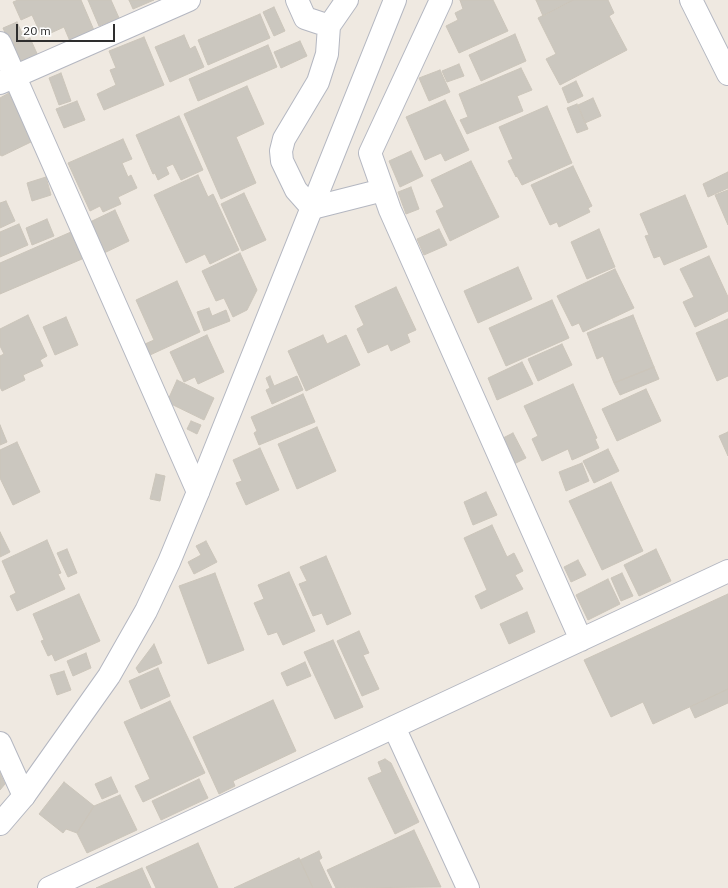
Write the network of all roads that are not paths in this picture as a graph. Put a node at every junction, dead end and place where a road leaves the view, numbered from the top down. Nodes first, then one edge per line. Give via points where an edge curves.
1 (189, 0) edge
2 (297, 0) edge
3 (347, 0) edge
4 (395, 0) edge
5 (441, 0) edge
6 (691, 0) edge
7 (329, 26) junction
8 (0, 44) edge
9 (728, 74) edge
10 (8, 79) edge
11 (383, 190) junction
12 (312, 208) junction
13 (198, 492) junction
14 (728, 571) edge
15 (581, 640) junction
16 (394, 727) junction
17 (0, 743) edge
18 (24, 796) junction
19 (0, 824) edge
20 (57, 886) edge
21 (468, 888) edge

1 - 10 street
2 - 7 street via 305,18
3 - 7 street
4 - 12 street
5 - 11 street via 370,153
6 - 9 street
7 - 12 street via 327,54 318,82 284,139 281,151 288,175 296,190
8 - 10 street
10 - 13 street
11 - 12 street
11 - 15 street via 480,417
12 - 13 street
13 - 18 street via 170,562 109,676
14 - 15 street
15 - 16 street
16 - 20 street
16 - 21 street
17 - 18 street
18 - 19 street

